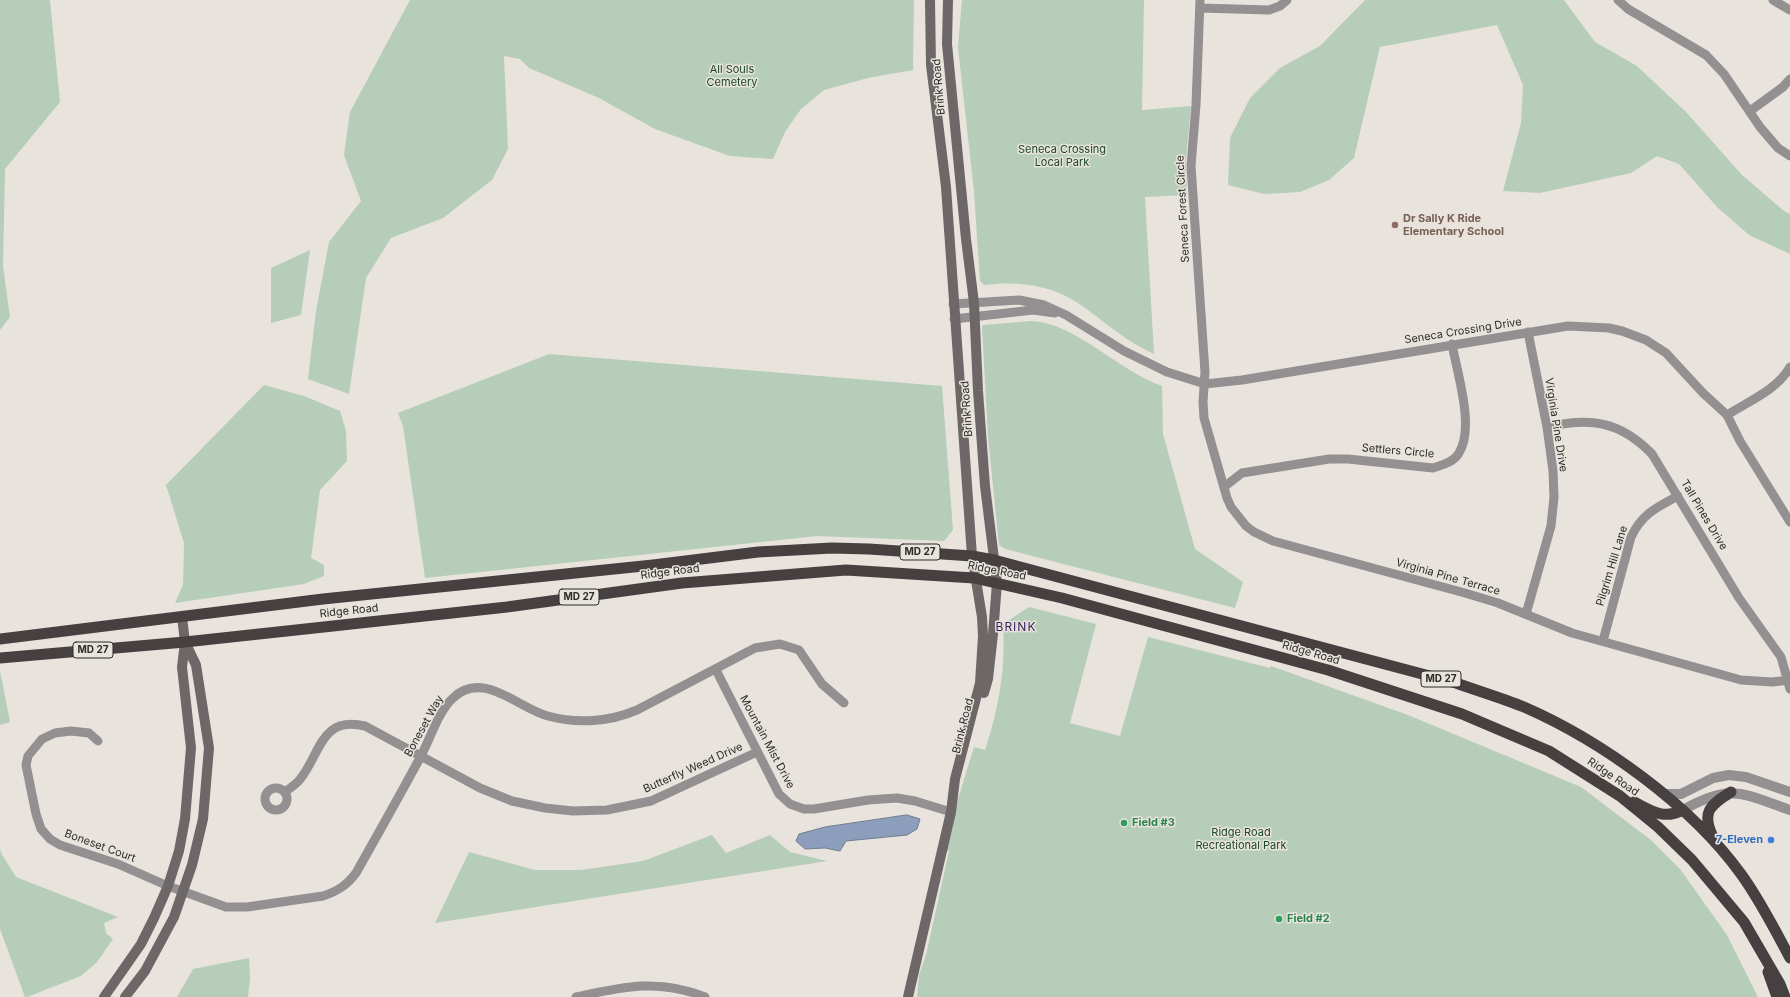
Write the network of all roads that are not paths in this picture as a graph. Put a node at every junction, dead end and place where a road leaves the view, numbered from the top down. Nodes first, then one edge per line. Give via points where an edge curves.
1 (930, 0) edge
2 (948, 0) edge
3 (1287, 0) edge
4 (1618, 0) edge
5 (1773, 0) edge
6 (1200, 4) edge
7 (1790, 10) edge
8 (1790, 80) edge
9 (1750, 111) junction
10 (1790, 156) edge
11 (974, 303) junction
12 (953, 304) junction
13 (1066, 315) junction
14 (974, 316) junction
15 (954, 319) junction
16 (1528, 332) junction
17 (1452, 344) junction
18 (1790, 367) edge
19 (1205, 384) junction
20 (1727, 415) junction
21 (1547, 427) junction
22 (1224, 487) junction
23 (1678, 496) junction
24 (1790, 522) edge
25 (972, 556) junction
26 (994, 560) junction
27 (974, 578) junction
28 (997, 583) junction
29 (1526, 614) junction
30 (182, 617) junction
31 (0, 639) edge
32 (1603, 640) junction
33 (185, 642) junction
34 (0, 658) edge
35 (716, 670) junction
36 (1789, 683) edge
37 (844, 703) dead end
38 (98, 741) dead end
39 (757, 752) junction
40 (421, 755) junction
41 (285, 792) dead end
42 (1731, 792) junction
43 (1790, 792) edge
44 (1664, 794) junction
45 (1620, 796) junction
46 (1683, 810) junction
47 (1790, 810) edge
48 (951, 812) junction
49 (1718, 847) junction
50 (168, 886) junction
51 (184, 892) junction
52 (1759, 947) junction
53 (1790, 958) edge
54 (104, 997) edge
55 (125, 997) edge
56 (576, 997) edge
57 (705, 997) edge
58 (908, 997) edge
59 (1777, 997) edge
60 (1786, 997) edge

1 - 12 main road, Brink Road via 932,66 946,187
2 - 11 main road, Brink Road via 947,44
3 - 6 street, Seneca Forest Circle via 1269,10
4 - 9 street via 1628,9 1706,55 1724,74
5 - 7 street
6 - 19 street, Seneca Forest Circle via 1191,166
8 - 9 street
9 - 10 street via 1760,128 1778,148
11 - 12 street, Seneca Crossing Drive
11 - 13 street, Seneca Crossing Drive via 1019,300 1044,305
11 - 14 main road, Brink Road
12 - 15 main road, Brink Road
13 - 14 street, Seneca Crossing Drive via 1033,310
13 - 19 street, Seneca Crossing Drive via 1150,365
14 - 15 street, Seneca Crossing Drive
14 - 26 main road, Brink Road via 985,486
15 - 25 main road, Brink Road
16 - 17 street, Seneca Crossing Drive
16 - 20 street, Seneca Crossing Drive via 1568,326 1609,328 1646,340 1666,353
16 - 21 street, Virginia Pine Drive
17 - 19 street, Seneca Crossing Drive
17 - 22 street, Settlers Circle via 1466,418 1466,434 1460,452 1446,464 1433,468 1329,459 1242,473
18 - 20 street via 1784,378 1775,385
19 - 22 street, Virginia Pine Terrace via 1204,418
20 - 24 street, Seneca Crossing Drive
21 - 23 street, Tall Pines Drive via 1577,421 1606,424 1616,428 1638,440 1652,454
21 - 29 street, Virginia Pine Drive via 1553,471 1551,526
22 - 29 street, Virginia Pine Terrace via 1237,517 1254,532 1268,539 1465,593
23 - 32 street, Pilgrim Hill Lane via 1655,508 1636,526
23 - 36 street, Tall Pines Drive via 1739,598 1781,657
25 - 26 highway, Ridge Road / MD 27
25 - 27 main road, Brink Road
25 - 30 highway, Ridge Road / MD 27 via 832,548 758,552 323,599
26 - 28 main road, Brink Road
26 - 44 highway, Ridge Road / MD 27 via 1456,683 1524,707 1573,732
27 - 28 highway, Ridge Road / MD 27
27 - 33 highway, Ridge Road / MD 27 via 846,570 690,582 507,607
27 - 48 main road, Brink Road via 983,630 980,683 955,779
28 - 45 highway, Ridge Road / MD 27 via 1062,598 1328,670 1462,714 1549,751
28 - 48 main road, Brink Road via 988,679
29 - 32 street, Virginia Pine Terrace via 1572,633
30 - 31 highway, Ridge Road / MD 27
30 - 33 main road
32 - 36 street, Virginia Pine Terrace via 1741,680
33 - 34 highway, Ridge Road / MD 27
33 - 50 main road via 182,667 191,748 185,819 179,851
33 - 51 main road via 196,665 209,748 203,819
35 - 37 street, Boneset Way via 755,648 780,644 799,650 822,684
35 - 39 street, Mountain Mist Drive
35 - 40 street, Boneset Way via 627,714 601,720 547,716 530,710 497,691 485,688 465,690 454,696 446,706
38 - 50 street, Boneset Court via 89,733 55,733 42,739 28,756 26,765 41,829 60,845 118,864
39 - 40 street, Butterfly Weed Drive via 652,801 607,810 573,811 512,801 480,788
39 - 48 street, Mountain Mist Drive via 779,794 798,808 814,809 897,798
40 - 41 street, Butterfly Weed Drive via 365,726 355,723 341,726 327,734 301,778
40 - 51 street, Boneset Way via 356,873 347,884 335,892 308,899 247,908 226,907
42 - 46 street via 1709,796
42 - 47 street via 1745,794
42 - 49 highway via 1710,806 1708,814 1708,826
43 - 44 street via 1746,777 1729,775 1713,778 1681,794
44 - 46 highway, Ridge Road / MD 27
45 - 46 highway via 1658,814 1672,816
45 - 52 highway, Ridge Road / MD 27 via 1658,827 1692,860 1744,922
46 - 49 highway, Ridge Road / MD 27
48 - 58 main road, Brink Road
49 - 53 highway, Ridge Road / MD 27 via 1741,874 1767,914
50 - 51 street, Boneset Way
50 - 54 main road via 141,944
51 - 55 main road via 153,957
52 - 59 highway
52 - 60 highway, Ridge Road / MD 27
56 - 57 street via 623,986 652,985 667,986

